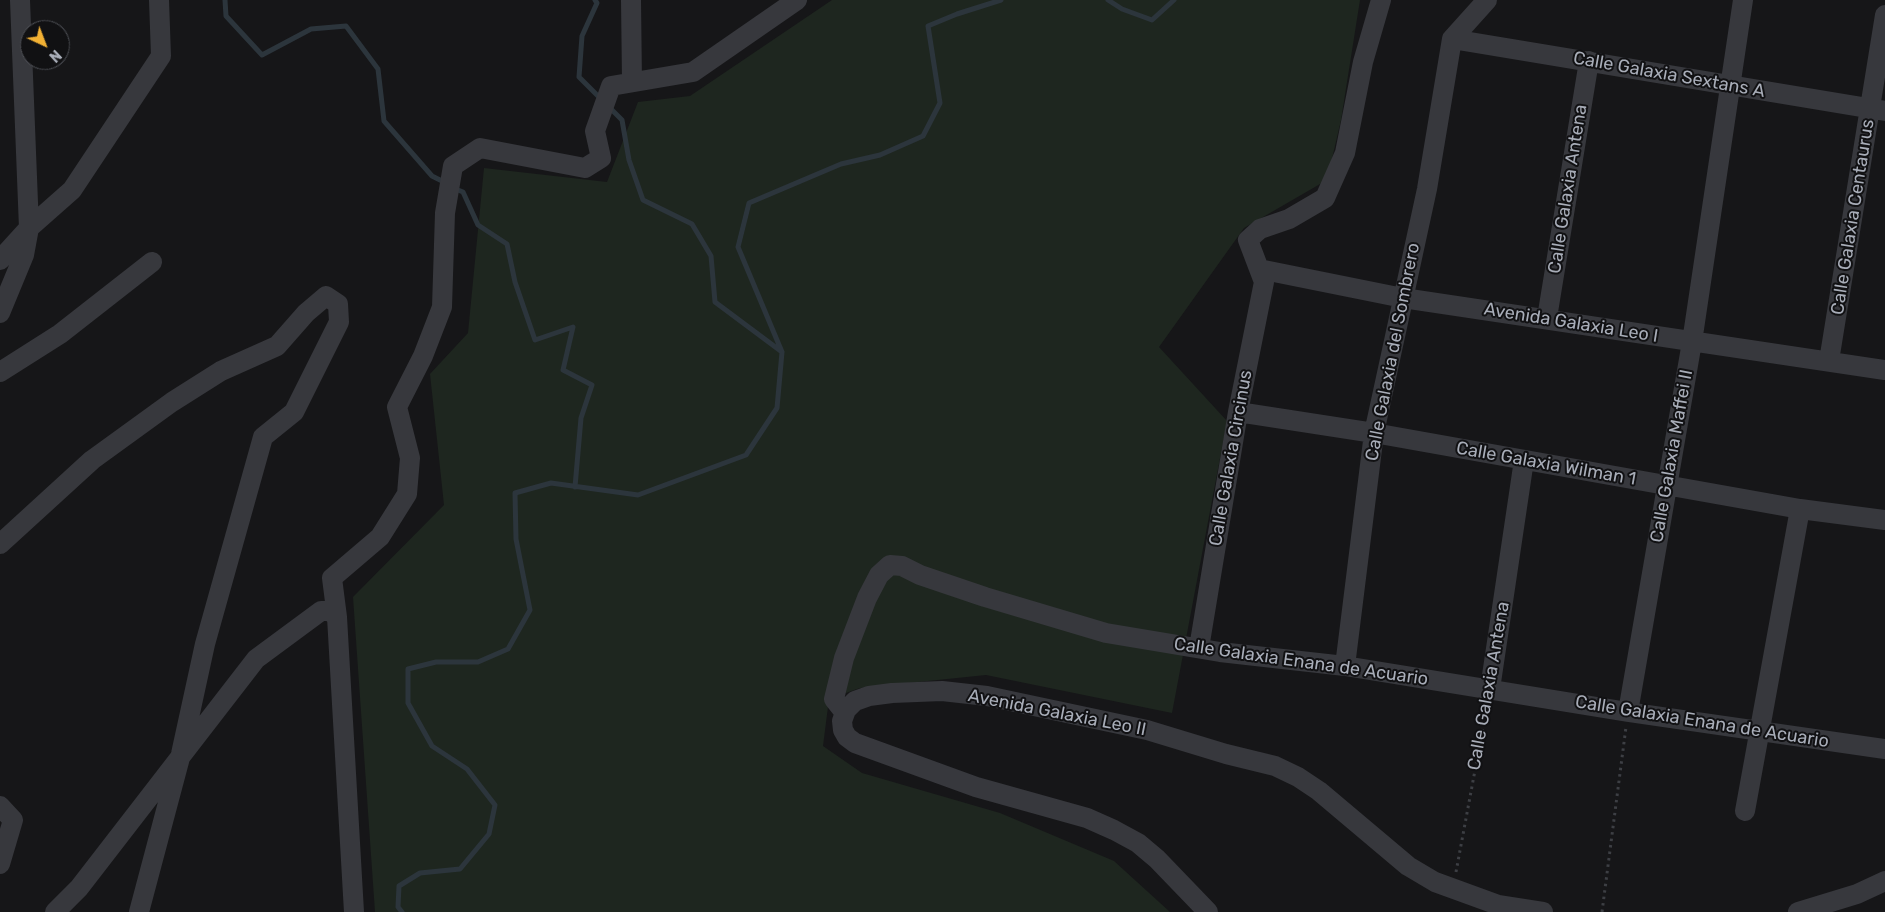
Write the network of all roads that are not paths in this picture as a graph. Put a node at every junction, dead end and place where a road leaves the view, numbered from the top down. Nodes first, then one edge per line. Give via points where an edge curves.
1 (20, 0) edge
2 (159, 0) edge
3 (631, 0) edge
4 (797, 0) edge
5 (1381, 0) edge
6 (1487, 0) edge
7 (1743, 0) edge
8 (1885, 14) edge
9 (1452, 39) junction
10 (1589, 61) junction
11 (632, 82) junction
12 (1729, 86) junction
13 (1878, 110) edge
14 (29, 228) junction
15 (0, 260) edge
16 (152, 262) dead end
17 (1259, 269) junction
18 (1403, 298) junction
19 (0, 313) edge
20 (1547, 318) junction
21 (1692, 342) junction
22 (1829, 361) junction
23 (1885, 370) edge
24 (0, 372) edge
25 (1238, 412) junction
26 (1374, 433) junction
27 (1524, 460) junction
28 (1668, 486) junction
29 (1800, 509) junction
30 (1885, 520) edge
31 (0, 544) edge
32 (337, 617) junction
33 (1199, 648) junction
34 (1346, 666) junction
35 (1490, 689) junction
36 (1628, 712) junction
37 (845, 714) junction
38 (1759, 731) junction
39 (1885, 749) edge
40 (181, 754) junction
41 (0, 806) edge
42 (1745, 811) dead end
43 (0, 864) edge
44 (1885, 881) edge
45 (55, 912) edge
46 (139, 912) edge
47 (354, 912) edge
48 (1208, 912) edge
49 (1543, 912) edge
50 (1798, 912) edge

1 - 14 street
2 - 14 street via 161,56 72,190
3 - 11 street
4 - 11 street via 693,72
5 - 17 street, Calle Galaxia Circinus via 1363,62 1345,153 1325,198 1289,218 1260,229 1248,240
6 - 9 street
7 - 12 street, Calle Galaxia Maffei II
8 - 13 street, Calle Galaxia Centaurus
9 - 10 street, Calle Galaxia Sextans A
9 - 18 street, Calle Galaxia del Sombrero via 1427,189
10 - 12 street, Calle Galaxia Sextans A
10 - 20 street, Calle Galaxia Antena
11 - 32 street via 611,86 595,131 600,158 585,168 480,148 453,166 445,213 442,307 423,356 397,407 410,458 408,494 380,537 332,578
12 - 13 street, Calle Galaxia Sextans A
12 - 21 street, Calle Galaxia Maffei II
13 - 22 street, Calle Galaxia Centaurus
14 - 15 street
14 - 19 street via 24,255
16 - 24 street via 60,334
17 - 18 street, Avenida Galaxia Leo I
17 - 25 street, Calle Galaxia Circinus via 1264,282
18 - 20 street, Avenida Galaxia Leo I
18 - 26 street, Calle Galaxia del Sombrero
20 - 21 street, Avenida Galaxia Leo I
21 - 22 street, Avenida Galaxia Leo I
21 - 28 street, Calle Galaxia Maffei II
22 - 23 street, Avenida Galaxia Leo I
25 - 26 street, Calle Galaxia Wilman 1
25 - 33 street, Calle Galaxia Circinus
26 - 27 street, Calle Galaxia Wilman 1
26 - 34 street, Calle Galaxia del Sombrero
27 - 28 street, Calle Galaxia Wilman 1
27 - 35 street, Calle Galaxia Antena
28 - 29 street, Calle Galaxia Wilman 1
28 - 36 street, Calle Galaxia Maffei II
29 - 30 street, Calle Galaxia Wilman 1
29 - 38 street
31 - 40 street via 92,460 172,402 221,371 277,346 326,296 338,304 339,322 294,412 263,437 205,644
32 - 40 street via 330,611 321,611 256,659
32 - 47 street
33 - 34 street, Calle Galaxia Enana de Acuario
33 - 37 street, Calle Galaxia Enana de Acuario via 1106,633 985,597 902,566 890,565 879,575 871,590 844,658 834,699
34 - 35 street, Calle Galaxia Enana de Acuario
35 - 36 street, Calle Galaxia Enana de Acuario
36 - 38 street, Calle Galaxia Enana de Acuario
37 - 48 street via 842,730 855,743 976,786 1087,818 1138,843
37 - 49 street, Avenida Galaxia Leo II via 855,701 869,696 942,691 987,696 1147,730 1275,766 1319,790 1408,866 1452,889 1498,905
38 - 39 street, Calle Galaxia Enana de Acuario
38 - 42 street
40 - 45 street via 79,888
40 - 46 street
41 - 43 street via 13,820
44 - 50 street via 1857,894

